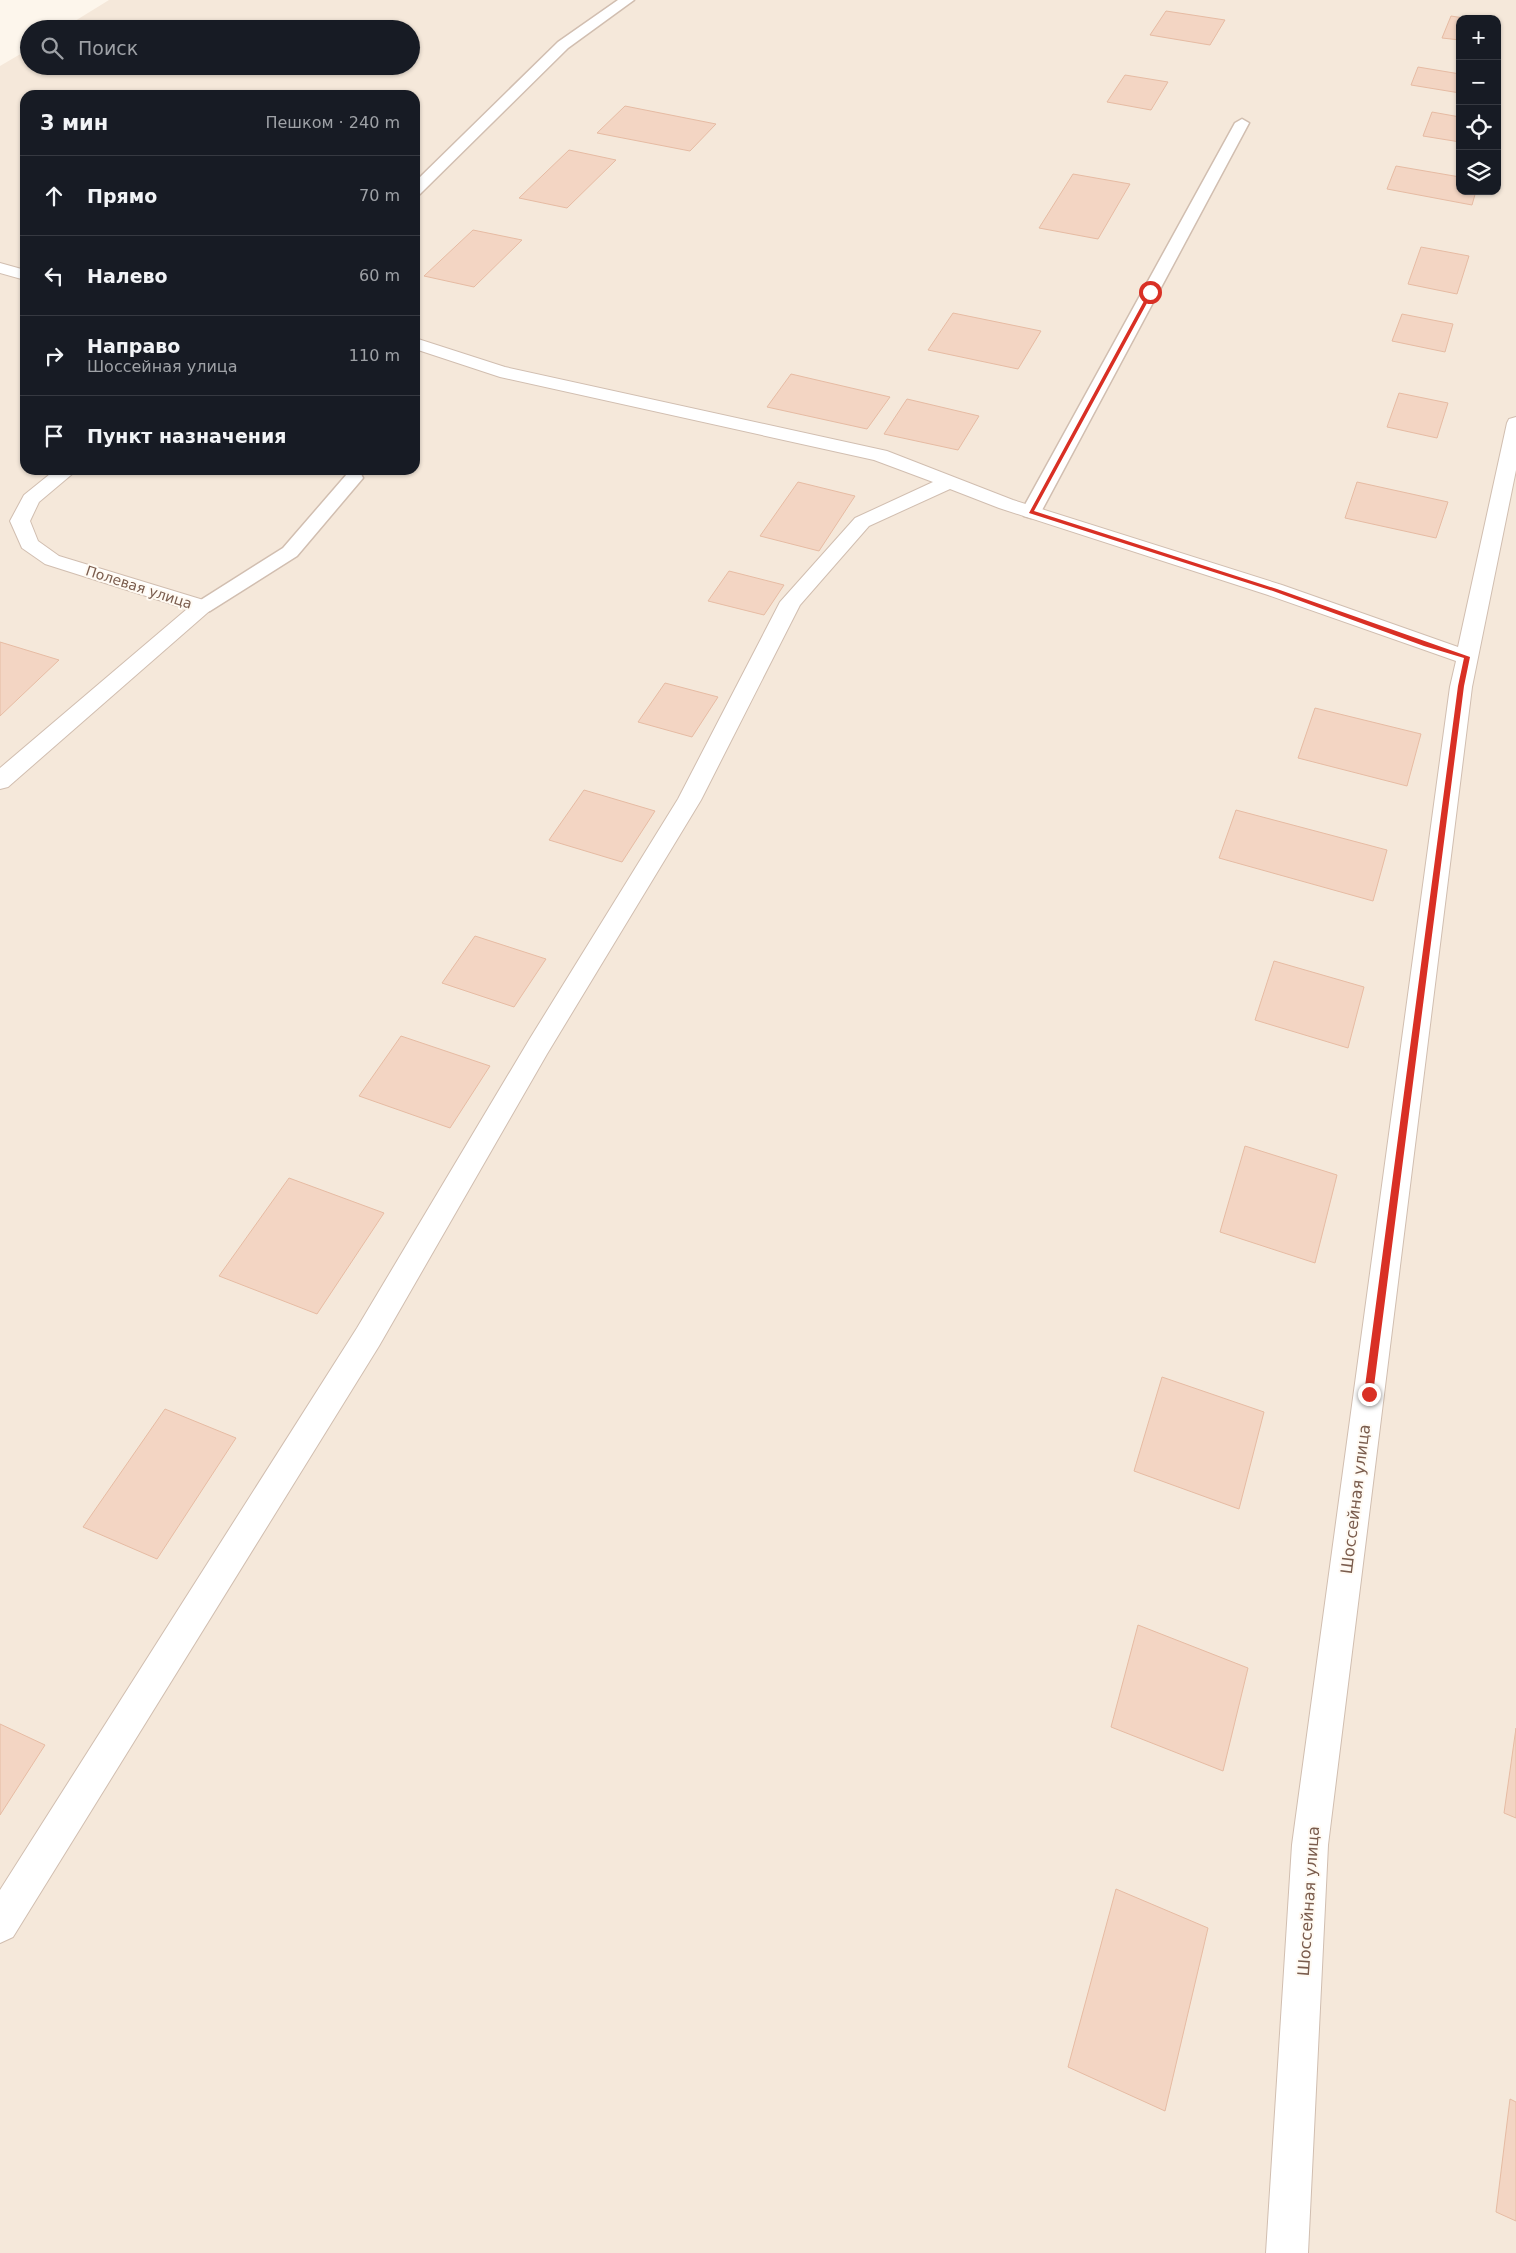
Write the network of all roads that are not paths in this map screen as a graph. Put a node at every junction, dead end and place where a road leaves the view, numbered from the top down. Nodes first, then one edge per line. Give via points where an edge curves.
1 (627, 0) edge
2 (1242, 123) dead end
3 (420, 185) edge
4 (0, 268) edge
5 (20, 274) edge
6 (420, 345) edge
7 (1516, 424) edge
8 (61, 475) edge
9 (354, 478) dead end
10 (950, 482) junction
11 (1031, 512) junction
12 (203, 607) junction
13 (1467, 657) junction
14 (0, 782) edge
15 (0, 1924) edge
16 (1286, 2253) edge

1 - 3 lane via 563,45
2 - 11 lane
4 - 5 street
6 - 10 street via 500,371 880,454
7 - 13 street, Шоссейная улица
8 - 12 street, Полевая улица via 31,499 20,521 29,544 52,560
9 - 12 lane via 290,552
10 - 11 street
10 - 15 street via 862,522 790,602 689,800 538,1047 368,1337
11 - 13 street via 1275,590
12 - 14 street, Полевая улица
13 - 16 street, Шоссейная улица via 1310,1845

